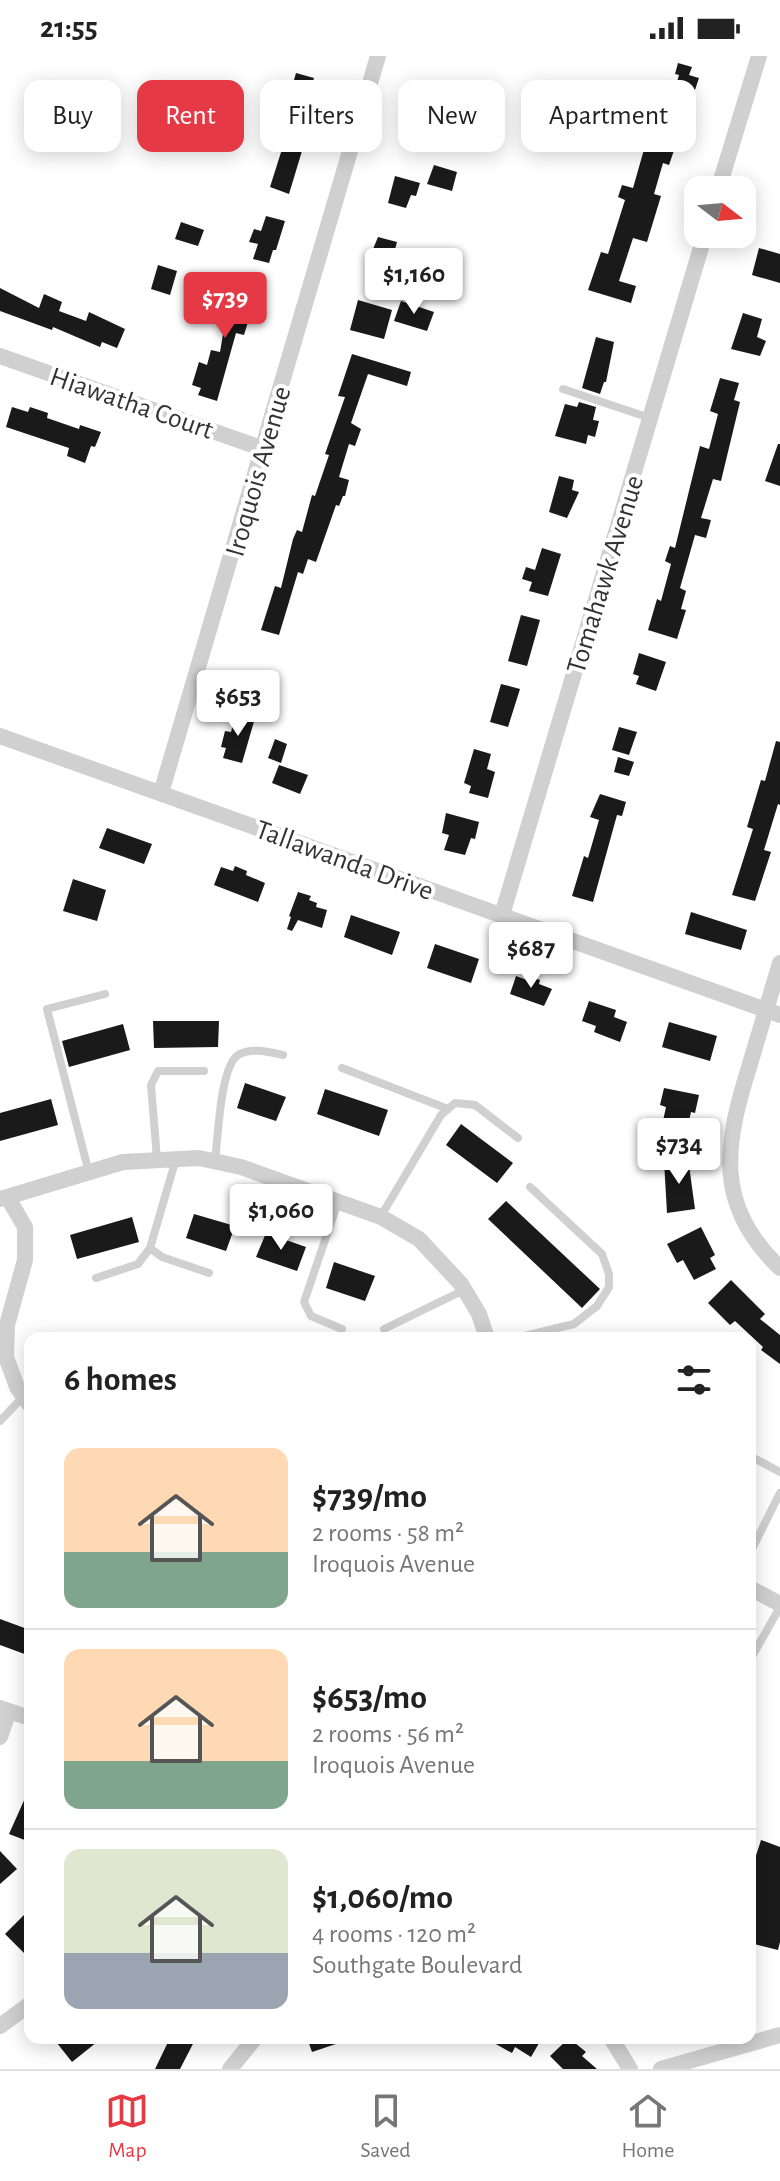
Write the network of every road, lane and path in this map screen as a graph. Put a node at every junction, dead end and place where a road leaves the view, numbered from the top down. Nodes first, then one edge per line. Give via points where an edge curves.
1 (378, 56) edge
2 (759, 56) edge
3 (722, 176) edge
4 (701, 248) edge
5 (0, 356) edge
6 (563, 389) dead end
7 (650, 419) junction
8 (264, 449) junction
9 (0, 736) edge
10 (161, 793) junction
11 (502, 915) junction
12 (780, 963) edge
13 (105, 994) dead end
14 (773, 1012) edge
15 (283, 1055) dead end
16 (342, 1068) dead end
17 (204, 1071) dead end
18 (448, 1109) junction
19 (518, 1138) dead end
20 (176, 1158) junction
21 (157, 1159) junction
22 (215, 1161) junction
23 (89, 1173) junction
24 (530, 1187) dead end
25 (4, 1198) edge
26 (338, 1201) junction
27 (381, 1217) junction
28 (150, 1248) junction
29 (780, 1268) edge
30 (209, 1273) dead end
31 (96, 1278) dead end
32 (464, 1290) junction
33 (342, 1329) dead end
34 (384, 1329) dead end
35 (485, 1332) edge
36 (541, 1332) edge
37 (3, 1348) edge
38 (24, 1397) edge
39 (24, 1403) edge
40 (0, 1421) edge
41 (756, 1459) edge
42 (780, 1472) edge
43 (780, 1493) edge
44 (756, 1541) edge
45 (756, 1592) edge
46 (780, 1606) edge
47 (756, 1649) edge
48 (5, 1709) edge
49 (24, 1716) edge
50 (0, 1737) edge
51 (24, 2008) edge
52 (0, 2026) edge
53 (780, 2035) edge
54 (756, 2042) edge
55 (250, 2044) edge
56 (615, 2044) edge
57 (748, 2044) edge
58 (230, 2069) edge
59 (630, 2069) edge
60 (661, 2069) edge

1 - 8 street, Iroquois Avenue
2 - 3 street
4 - 7 street, Tomahawk Avenue
5 - 8 street, Hiawatha Court
6 - 7 lane
7 - 11 street, Tomahawk Avenue
8 - 10 street, Iroquois Avenue
9 - 10 street, Tallawanda Drive
10 - 11 street, Tallawanda Drive
11 - 14 street, Tallawanda Drive
12 - 14 street
13 - 23 lane via 47,1009
14 - 29 street via 733,1118 728,1162 738,1211 763,1252
15 - 22 lane via 251,1051 237,1056 229,1068
16 - 18 lane
17 - 21 lane via 158,1071 151,1085
18 - 19 lane via 455,1103 475,1105
18 - 27 lane
20 - 21 street
20 - 22 street
20 - 28 lane
21 - 23 street
22 - 26 street
23 - 25 street
24 - 36 lane via 602,1254 609,1274 609,1287 597,1306 574,1324
25 - 37 street via 25,1227 25,1260
26 - 27 street
26 - 33 lane via 304,1302 311,1316
27 - 32 street via 419,1239
28 - 30 lane
28 - 31 lane via 138,1264
32 - 34 lane
32 - 35 street
37 - 38 street
39 - 40 lane
41 - 42 lane
43 - 44 lane
45 - 46 street
46 - 47 lane
48 - 49 street
48 - 50 street
51 - 52 street
53 - 54 street
55 - 58 street
56 - 59 street
57 - 60 street

